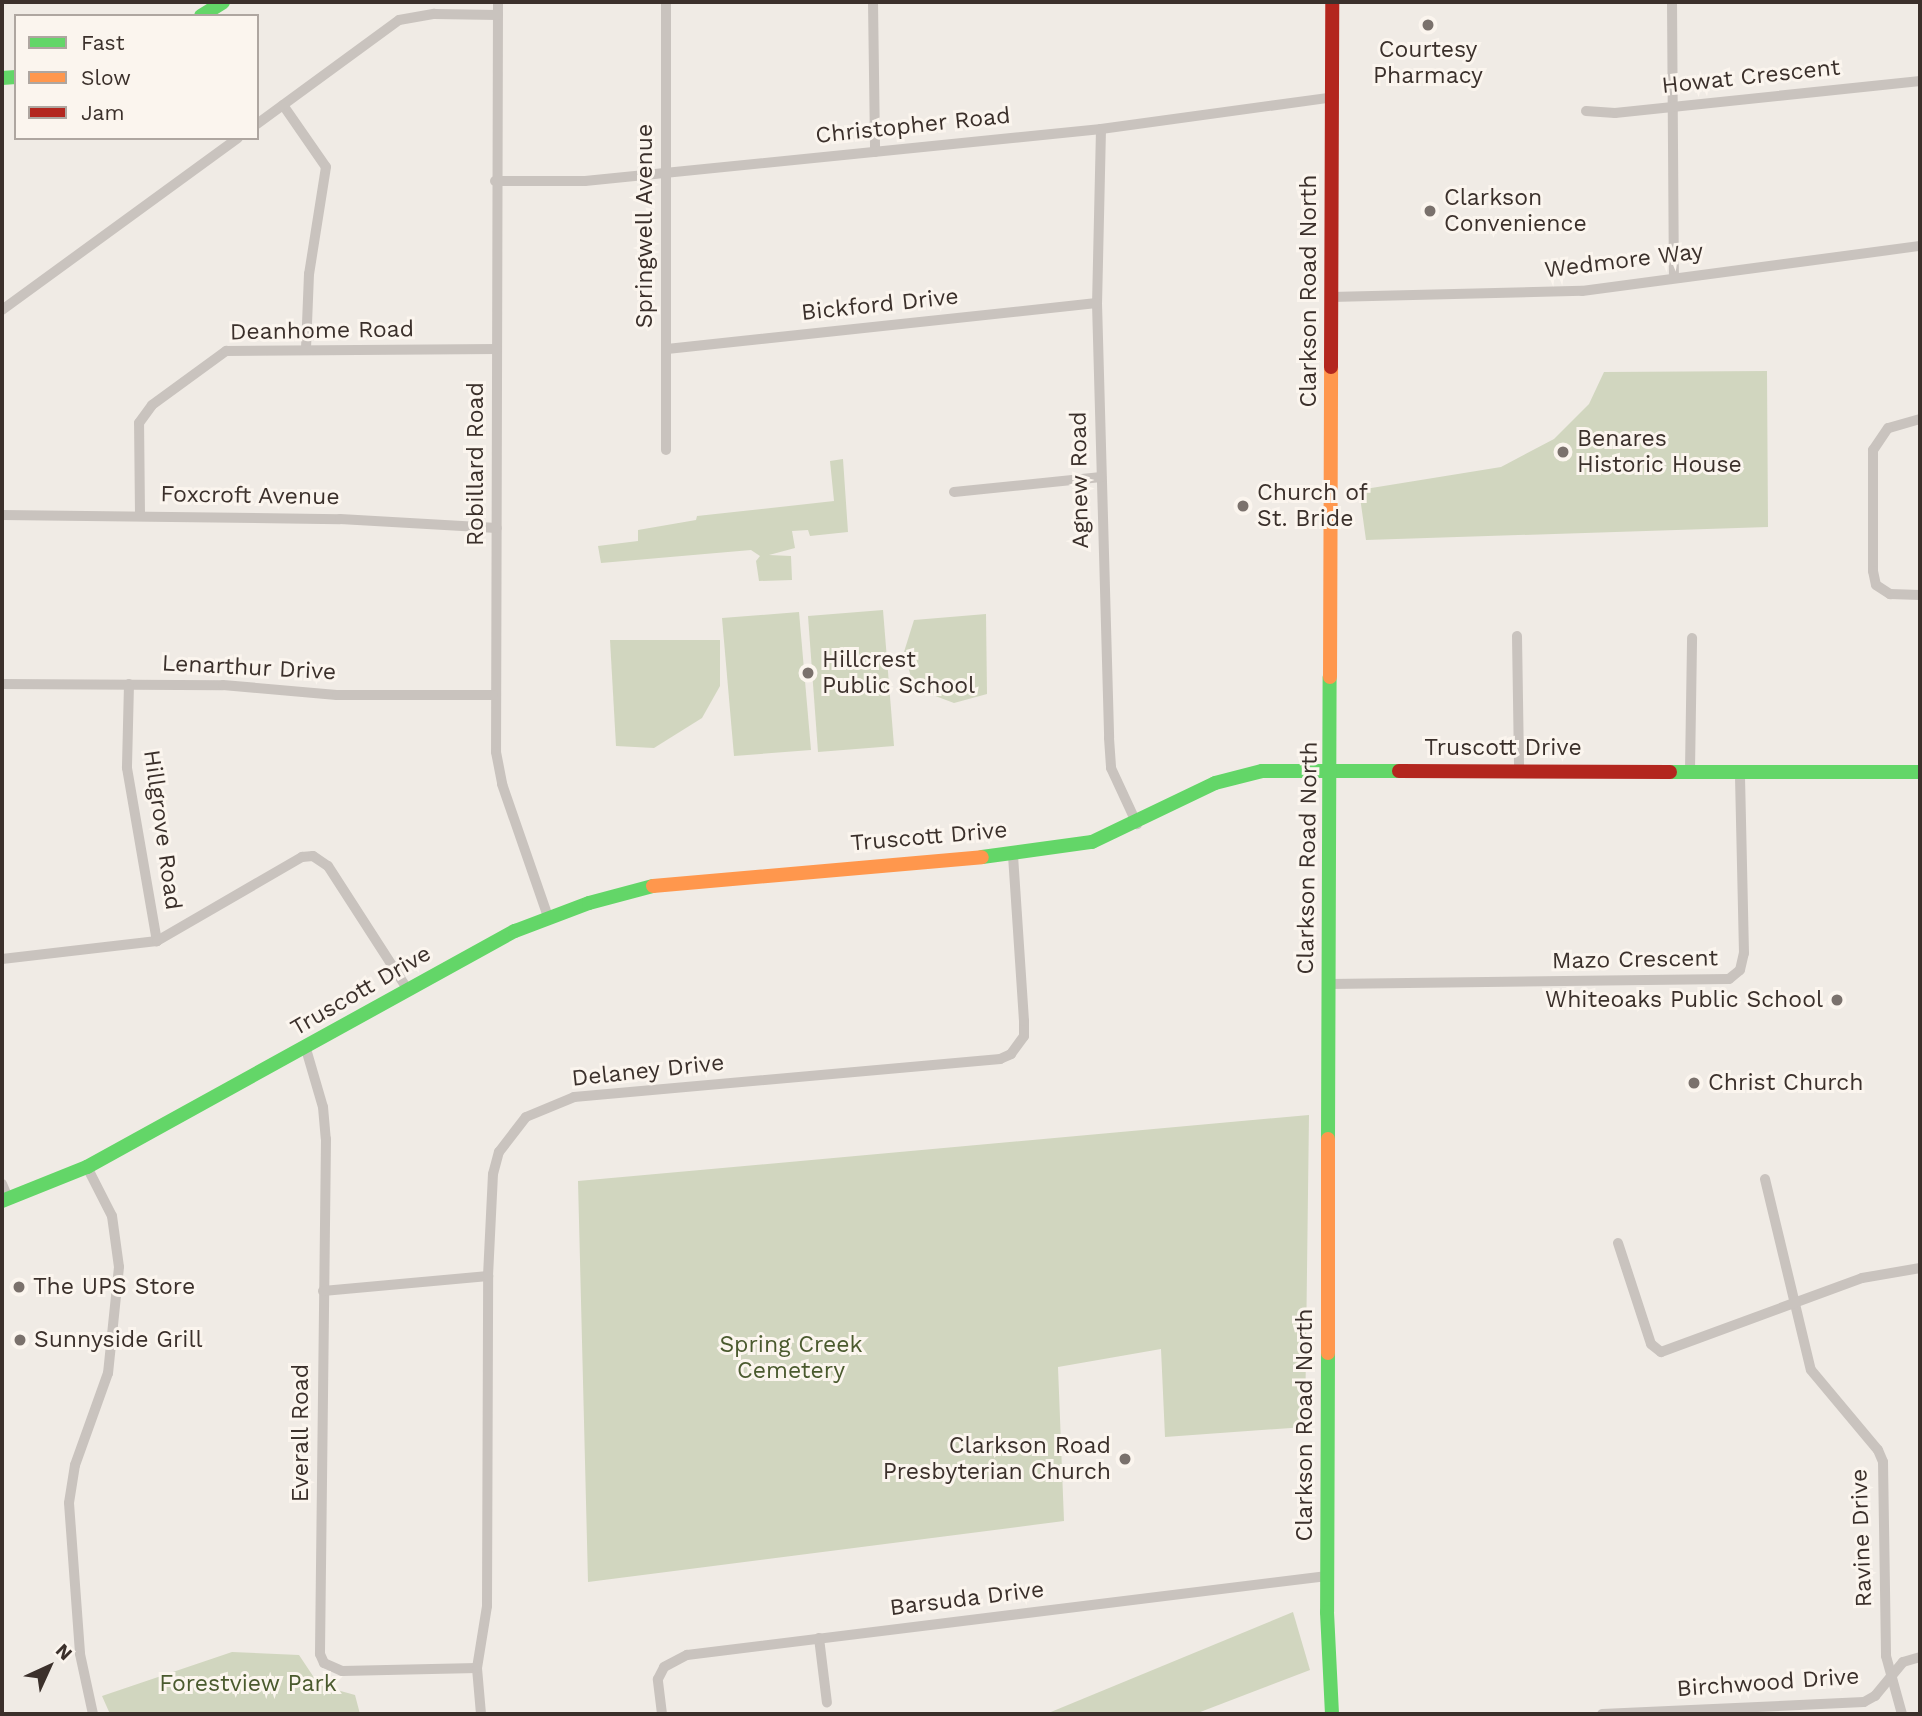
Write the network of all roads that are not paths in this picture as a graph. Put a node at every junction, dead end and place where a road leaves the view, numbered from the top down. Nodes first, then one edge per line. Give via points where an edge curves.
1 (223, 2) edge
2 (498, 2) edge
3 (666, 2) edge
4 (873, 2) edge
5 (1332, 2) edge
6 (1672, 2) edge
7 (204, 14) edge
8 (498, 15) junction
9 (1920, 81) edge
10 (1334, 97) junction
11 (283, 105) junction
12 (1672, 105) junction
13 (1586, 111) dead end
14 (259, 123) edge
15 (1101, 129) junction
16 (235, 140) edge
17 (875, 152) junction
18 (666, 171) junction
19 (495, 181) junction
20 (1920, 246) edge
21 (1674, 277) junction
22 (1331, 297) junction
23 (1097, 303) junction
24 (2, 310) edge
25 (306, 349) junction
26 (497, 349) junction
27 (667, 349) junction
28 (1920, 419) edge
29 (666, 450) dead end
30 (1101, 477) junction
31 (954, 492) dead end
32 (140, 514) junction
33 (2, 515) edge
34 (497, 528) junction
35 (1920, 595) edge
36 (1517, 636) dead end
37 (1692, 638) dead end
38 (2, 684) edge
39 (129, 684) junction
40 (493, 695) junction
41 (1519, 770) junction
42 (1690, 770) junction
43 (1332, 771) junction
44 (1741, 772) junction
45 (1920, 772) edge
46 (1137, 824) junction
47 (1013, 854) junction
48 (548, 917) junction
49 (157, 941) junction
50 (2, 959) edge
51 (1329, 984) junction
52 (408, 990) junction
53 (306, 1049) junction
54 (88, 1167) junction
55 (1765, 1180) dead end
56 (2, 1184) edge
57 (5, 1199) edge
58 (1618, 1243) dead end
59 (1920, 1268) edge
60 (488, 1276) junction
61 (323, 1291) junction
62 (1792, 1301) junction
63 (1327, 1576) junction
64 (820, 1638) junction
65 (1920, 1657) edge
66 (477, 1668) junction
67 (1889, 1674) junction
68 (827, 1703) dead end
69 (93, 1714) edge
70 (481, 1714) edge
71 (662, 1714) edge
72 (1332, 1714) edge
73 (1602, 1714) edge
74 (1902, 1714) edge

1 - 7 street
2 - 8 street, Robillard Road
3 - 18 street, Springwell Avenue
4 - 17 street
5 - 10 street, Clarkson Road North
6 - 12 street
8 - 11 street via 434,14 400,20
8 - 19 street, Robillard Road
9 - 12 street, Howat Crescent
10 - 15 street, Christopher Road
10 - 22 street, Clarkson Road North
11 - 14 street
11 - 25 street via 326,167 309,274
12 - 13 street, Howat Crescent via 1615,113
12 - 21 street
15 - 17 street, Christopher Road
15 - 23 street, Agnew Road
16 - 24 street
17 - 18 street, Christopher Road
18 - 19 street, Christopher Road via 585,181
18 - 27 street, Springwell Avenue
19 - 26 street, Robillard Road
20 - 21 street, Wedmore Way
21 - 22 street, Wedmore Way via 1581,291
22 - 43 street, Clarkson Road North
23 - 27 street, Bickford Drive
23 - 30 street, Agnew Road
25 - 26 street, Deanhome Road
25 - 32 street, Deanhome Road via 226,351 145,412 139,423
26 - 34 street, Robillard Road
27 - 29 street, Springwell Avenue
28 - 35 street via 1888,428 1873,450 1876,585 1890,594
30 - 31 street
30 - 46 street, Agnew Road via 1111,768
32 - 33 street, Foxcroft Avenue
32 - 34 street, Foxcroft Avenue
34 - 40 street, Robillard Road
36 - 41 street
37 - 42 street
38 - 39 street, Lenarthur Drive
39 - 40 street, Lenarthur Drive via 337,695
39 - 49 street, Hillgrove Road via 127,768
40 - 48 street, Robillard Road via 502,784
41 - 42 street, Truscott Drive
41 - 43 street, Truscott Drive
42 - 44 street, Truscott Drive
43 - 46 street, Truscott Drive via 1237,774
43 - 51 street, Clarkson Road North
44 - 45 street, Truscott Drive
44 - 51 street, Mazo Crescent via 1744,953 1740,970 1729,979
46 - 47 street, Truscott Drive via 1092,842
47 - 48 street, Truscott Drive via 670,882
47 - 60 street, Delaney Drive via 1024,1036 1011,1054 1000,1059 574,1097 552,1103 526,1117 499,1152 493,1174
48 - 52 street, Truscott Drive
49 - 50 street
49 - 52 street via 302,857 313,856 328,866
51 - 63 street, Clarkson Road North
52 - 53 street, Truscott Drive
53 - 54 street, Truscott Drive
53 - 61 street, Everall Road via 323,1107 326,1139
54 - 57 street, Truscott Drive
54 - 69 street via 112,1216 119,1267 108,1373 75,1465 69,1503 80,1654
55 - 62 street, Ravine Drive
56 - 57 street
58 - 62 street via 1651,1345 1661,1352
59 - 62 street via 1862,1278
60 - 61 street
60 - 66 street, Delaney Drive via 487,1606
61 - 66 street, Everall Road via 320,1654 324,1663 342,1671
62 - 67 street, Ravine Drive via 1811,1370 1883,1462
63 - 64 street, Barsuda Drive
63 - 72 street, Clarkson Road North
64 - 68 street
64 - 71 street, Barsuda Drive via 676,1658 658,1679
65 - 67 street, Birchwood Drive via 1903,1662
66 - 70 street, Delaney Drive
67 - 73 street, Birchwood Drive via 1875,1696 1864,1702
67 - 74 street, Ravine Drive

